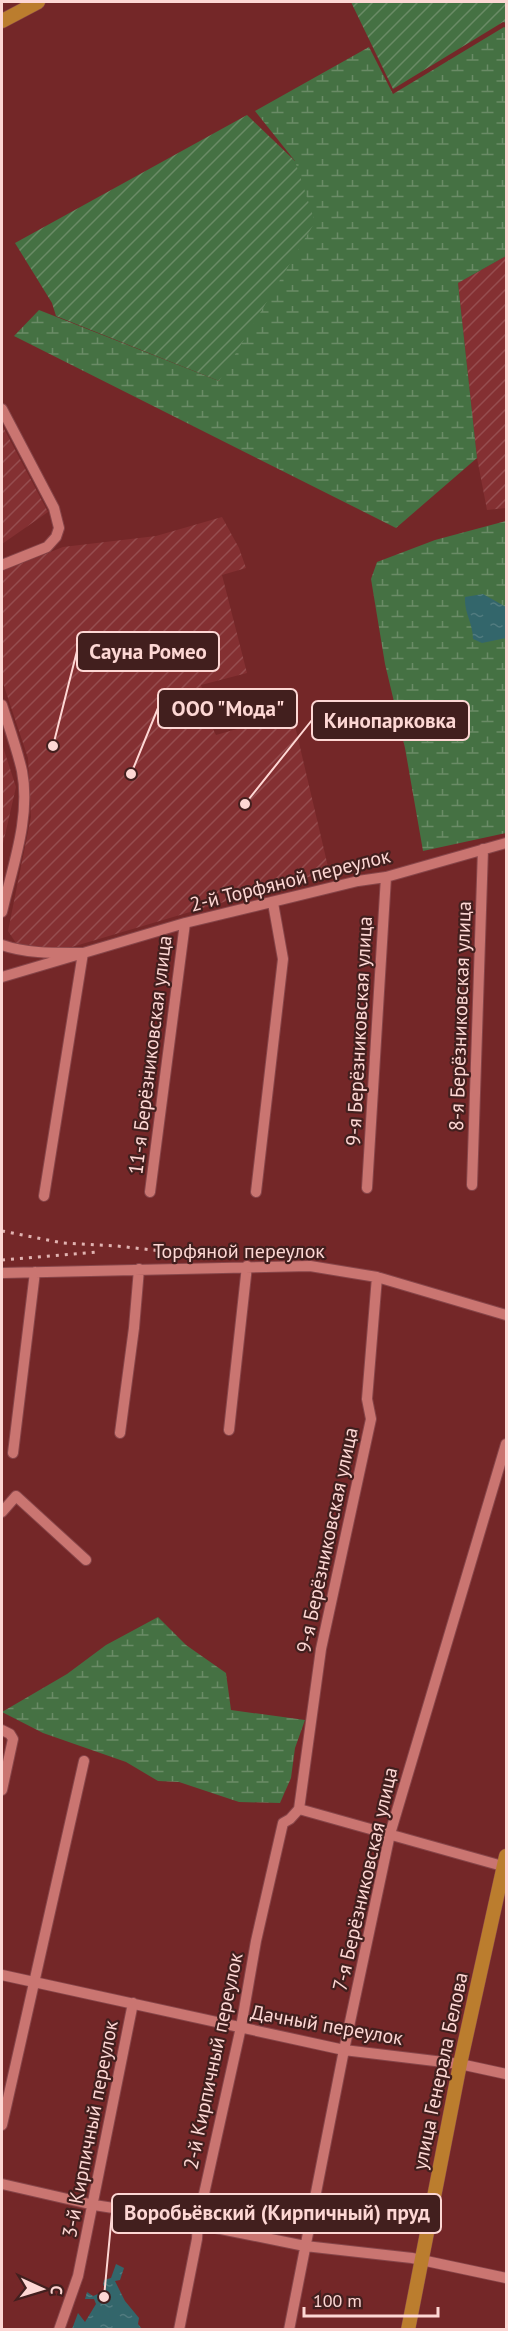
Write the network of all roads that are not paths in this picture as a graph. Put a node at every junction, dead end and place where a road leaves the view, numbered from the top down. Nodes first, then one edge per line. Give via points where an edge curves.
1 (38, 2) edge
2 (2, 21) edge
3 (2, 409) edge
4 (2, 565) edge
5 (2, 705) edge
6 (507, 843) edge
7 (483, 849) junction
8 (386, 877) junction
9 (273, 903) junction
10 (2, 912) edge
11 (185, 923) junction
12 (2, 945) edge
13 (83, 953) junction
14 (2, 977) edge
15 (472, 1185) dead end
16 (367, 1188) dead end
17 (150, 1192) dead end
18 (256, 1192) dead end
19 (44, 1196) dead end
20 (247, 1266) junction
21 (139, 1269) junction
22 (34, 1272) junction
23 (2, 1273) edge
24 (376, 1277) junction
25 (507, 1315) edge
26 (229, 1430) dead end
27 (120, 1433) dead end
28 (507, 1444) edge
29 (13, 1453) dead end
30 (2, 1512) edge
31 (86, 1560) dead end
32 (2, 1730) edge
33 (84, 1761) dead end
34 (2, 1790) edge
35 (299, 1809) junction
36 (390, 1834) junction
37 (506, 1863) edge
38 (2, 1975) edge
39 (34, 1983) junction
40 (133, 2003) junction
41 (241, 2027) junction
42 (344, 2050) junction
43 (460, 2064) junction
44 (507, 2074) edge
45 (2, 2125) edge
46 (2, 2184) edge
47 (94, 2205) junction
48 (198, 2221) junction
49 (305, 2246) junction
50 (422, 2260) junction
51 (507, 2278) edge
52 (59, 2330) edge
53 (179, 2330) edge
54 (290, 2330) edge
55 (408, 2330) edge

1 - 2 main road
3 - 4 street via 54,508 58,528 47,547
5 - 10 street via 24,784 21,825
6 - 7 street, 2-й Торфяной переулок
7 - 8 street, 2-й Торфяной переулок
7 - 15 street, 8-я Берёзниковская улица
8 - 9 street, 2-й Торфяной переулок via 358,880
8 - 16 street, 9-я Берёзниковская улица
9 - 11 street, 2-й Торфяной переулок
9 - 18 street via 283,959
11 - 13 street, 2-й Торфяной переулок
11 - 17 street, 11-я Берёзниковская улица
12 - 13 street, 2-й Торфяной переулок via 42,953
13 - 14 street, 2-й Торфяной переулок
13 - 19 street
20 - 21 street, Торфяной переулок
20 - 24 street, Торфяной переулок via 310,1266
20 - 26 street
21 - 22 street, Торфяной переулок
21 - 27 street
22 - 23 street, Торфяной переулок
22 - 29 street
24 - 25 street, Торфяной переулок
24 - 35 street, 9-я Берёзниковская улица via 367,1399 371,1419 321,1649
28 - 36 street, 7-я Берёзниковская улица
30 - 31 street via 16,1496
32 - 34 street via 13,1737
33 - 39 street
35 - 36 street
35 - 41 street, 2-й Кирпичный переулок via 283,1822
36 - 37 street
36 - 42 street, 7-я Берёзниковская улица
37 - 43 main road, улица Генерала Белова
38 - 39 street, Дачный переулок
39 - 40 street, Дачный переулок
39 - 45 street
40 - 41 street, Дачный переулок
40 - 47 street, 3-й Кирпичный переулок
41 - 42 street, Дачный переулок
41 - 48 street, 2-й Кирпичный переулок
42 - 43 street, Дачный переулок
42 - 49 street, 7-я Берёзниковская улица
43 - 44 street, Дачный переулок
43 - 50 main road, улица Генерала Белова
46 - 47 street
47 - 48 street
47 - 52 street, 3-й Кирпичный переулок via 78,2276
48 - 49 street via 206,2226
48 - 53 street, 2-й Кирпичный переулок
49 - 50 street
49 - 54 street, 7-я Берёзниковская улица
50 - 51 street
50 - 55 main road, улица Генерала Белова

